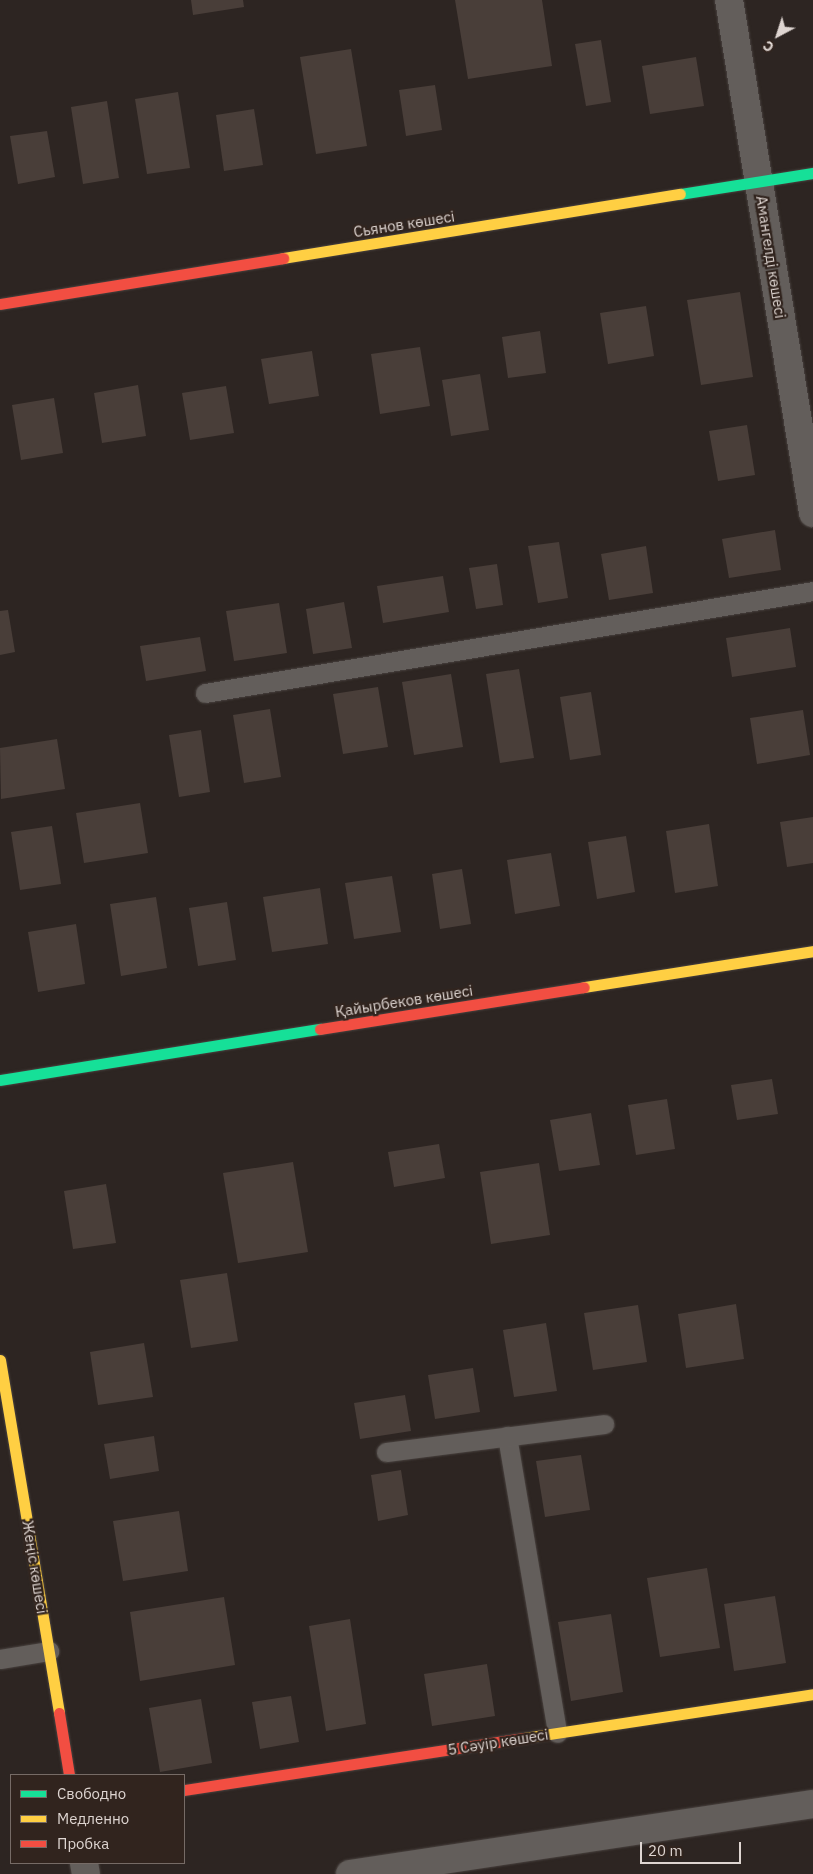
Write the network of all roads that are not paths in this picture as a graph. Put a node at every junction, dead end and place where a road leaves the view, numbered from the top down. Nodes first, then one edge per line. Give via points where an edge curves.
1 (729, 0) edge
2 (813, 174) edge
3 (759, 182) junction
4 (0, 304) edge
5 (813, 513) edge
6 (813, 591) edge
7 (205, 692) dead end
8 (813, 951) edge
9 (0, 1080) edge
10 (0, 1360) edge
11 (604, 1424) dead end
12 (507, 1436) junction
13 (386, 1452) dead end
14 (48, 1651) junction
15 (0, 1659) edge
16 (813, 1694) edge
17 (557, 1733) junction
18 (69, 1774) edge
19 (185, 1790) edge
20 (813, 1804) edge
21 (350, 1874) edge

1 - 3 street, Амангелді көшесі
2 - 3 street, Сьянов көшесі
3 - 4 street, Сьянов көшесі
3 - 5 street, Амангелді көшесі
6 - 7 lane
8 - 9 street, Қайырбеков көшесі
10 - 14 street, Жеңіс көшесі
11 - 12 lane
12 - 13 lane
12 - 17 lane
14 - 15 lane
14 - 18 street, Жеңіс көшесі
16 - 17 street, 5 Сәуір көшесі
17 - 19 street, 5 Сәуір көшесі
20 - 21 street

